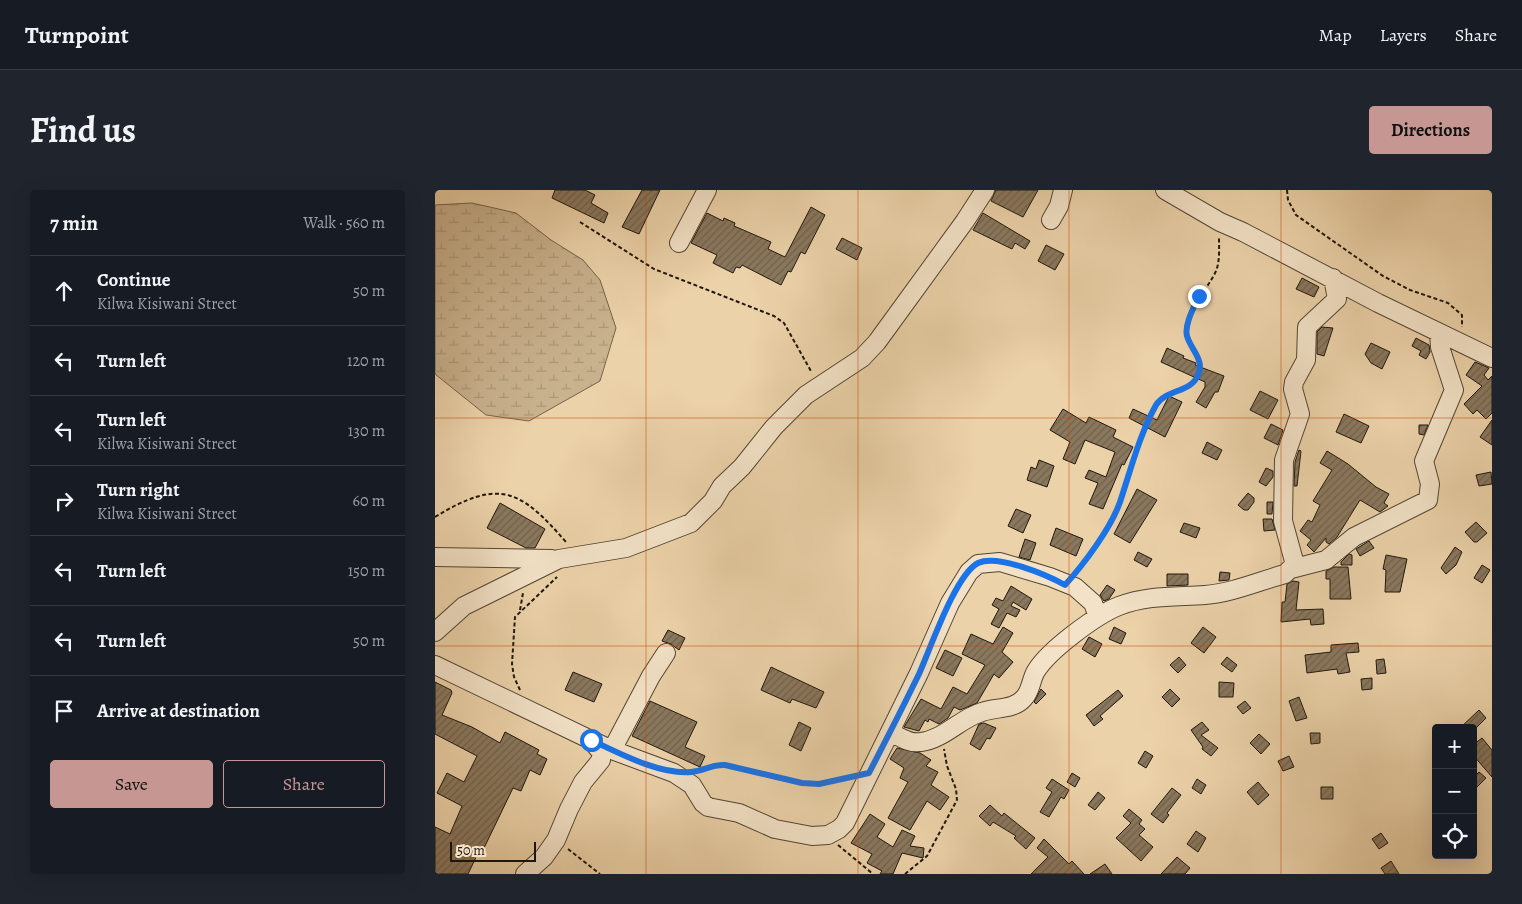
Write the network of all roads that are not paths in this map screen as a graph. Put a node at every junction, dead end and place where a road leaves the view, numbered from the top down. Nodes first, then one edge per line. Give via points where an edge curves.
1 (707, 190) edge
2 (985, 190) edge
3 (1063, 190) edge
4 (1165, 190) edge
5 (1051, 220) dead end
6 (679, 243) dead end
7 (1333, 278) junction
8 (1439, 332) junction
9 (1492, 358) edge
10 (435, 557) edge
11 (559, 566) junction
12 (1291, 569) junction
13 (1098, 617) junction
14 (435, 632) edge
15 (666, 653) dead end
16 (435, 665) edge
17 (890, 732) junction
18 (607, 753) junction
19 (525, 874) edge

1 - 6 street
2 - 11 street via 877,342 862,358 806,395 773,427 742,467 722,486 713,502 691,523 626,548 580,554
3 - 5 street
4 - 7 street via 1220,222
7 - 8 street
7 - 12 street via 1337,299 1307,327 1306,360 1294,382 1301,414 1284,460 1283,521 1294,561
8 - 9 street
8 - 12 street via 1440,347 1454,390 1424,461 1430,484 1428,500 1354,537 1326,560
10 - 11 street
11 - 14 street via 464,606
12 - 13 street via 1285,574 1221,593 1136,600
13 - 17 street via 1041,663 1025,698 1020,702 1008,708 981,712 931,740 911,742
13 - 17 street via 1093,603 1085,594 1050,576 1000,562 977,564 950,603
15 - 18 street
16 - 18 street via 591,740
17 - 18 street via 845,823 828,835 811,836 775,829 739,813 708,807 697,790 673,772
18 - 19 street via 589,773 556,840 544,857

